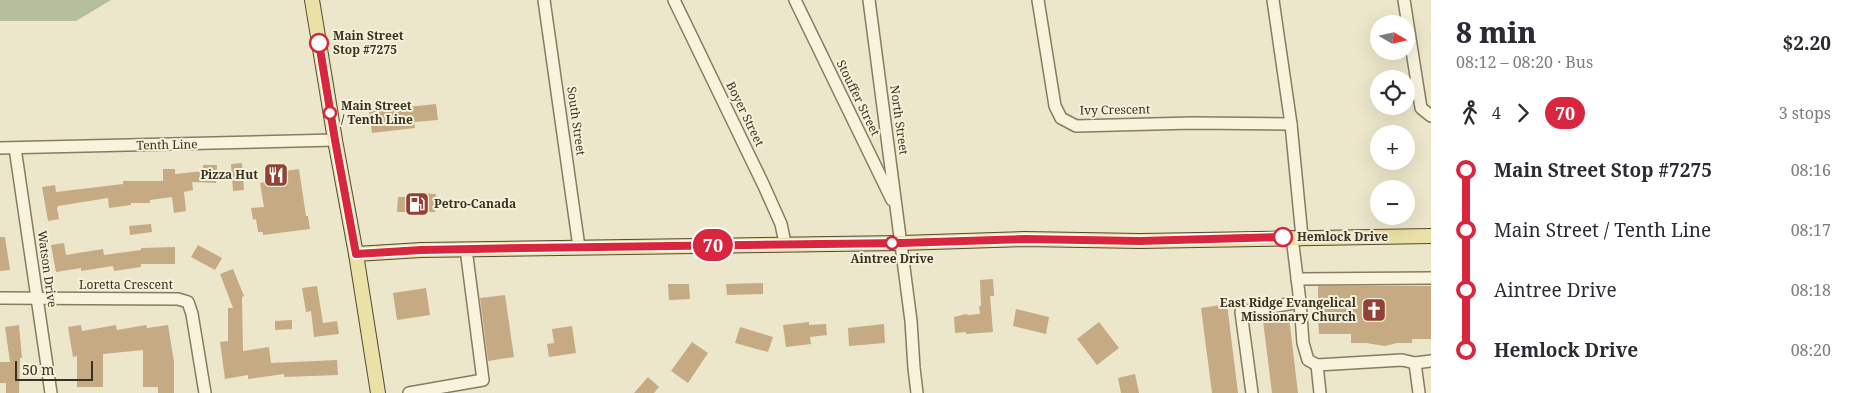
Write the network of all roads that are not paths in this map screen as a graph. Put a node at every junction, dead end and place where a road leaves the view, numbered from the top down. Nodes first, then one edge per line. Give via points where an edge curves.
1 (312, 0) edge
2 (544, 0) edge
3 (674, 0) edge
4 (795, 0) edge
5 (869, 0) edge
6 (1038, 0) edge
7 (1272, 0) edge
8 (1404, 0) edge
9 (1431, 116) edge
10 (1291, 124) junction
11 (335, 140) junction
12 (0, 148) edge
13 (15, 148) junction
14 (896, 208) junction
15 (1431, 236) edge
16 (1297, 237) junction
17 (785, 243) junction
18 (901, 243) junction
19 (579, 247) junction
20 (466, 249) junction
21 (356, 254) junction
22 (1431, 278) edge
23 (1297, 279) junction
24 (0, 298) edge
25 (37, 298) junction
26 (1300, 302) junction
27 (1431, 361) edge
28 (1415, 363) junction
29 (1317, 365) junction
30 (1431, 386) edge
31 (1419, 390) edge
32 (51, 393) edge
33 (205, 393) edge
34 (378, 393) edge
35 (409, 393) edge
36 (917, 393) edge
37 (1252, 393) edge
38 (1320, 393) edge

1 - 11 main road
2 - 19 street, South Street
3 - 17 street, Boyer Street via 764,186 781,224
4 - 14 street, Stouffer Street
5 - 14 street, North Street
6 - 10 street, Ivy Crescent via 1055,106 1061,118 1076,126
7 - 10 street
8 - 9 street via 1421,108
10 - 16 street
11 - 13 street, Tenth Line
11 - 21 main road
12 - 13 street, Tenth Line
13 - 25 street, Watson Drive
14 - 18 street, North Street
15 - 16 main road
16 - 18 main road
16 - 23 street
17 - 18 main road
17 - 19 main road
18 - 36 street
19 - 20 main road
20 - 21 main road
20 - 35 street via 483,380
21 - 34 main road
22 - 23 street
23 - 26 street
24 - 25 street, Loretta Crescent
25 - 32 street, Watson Drive
25 - 33 street, Loretta Crescent via 178,299 188,302
26 - 29 street via 1303,343 1308,360
26 - 37 street via 1241,312
27 - 28 street
28 - 29 street via 1402,360
28 - 31 street
29 - 38 street
30 - 31 street

